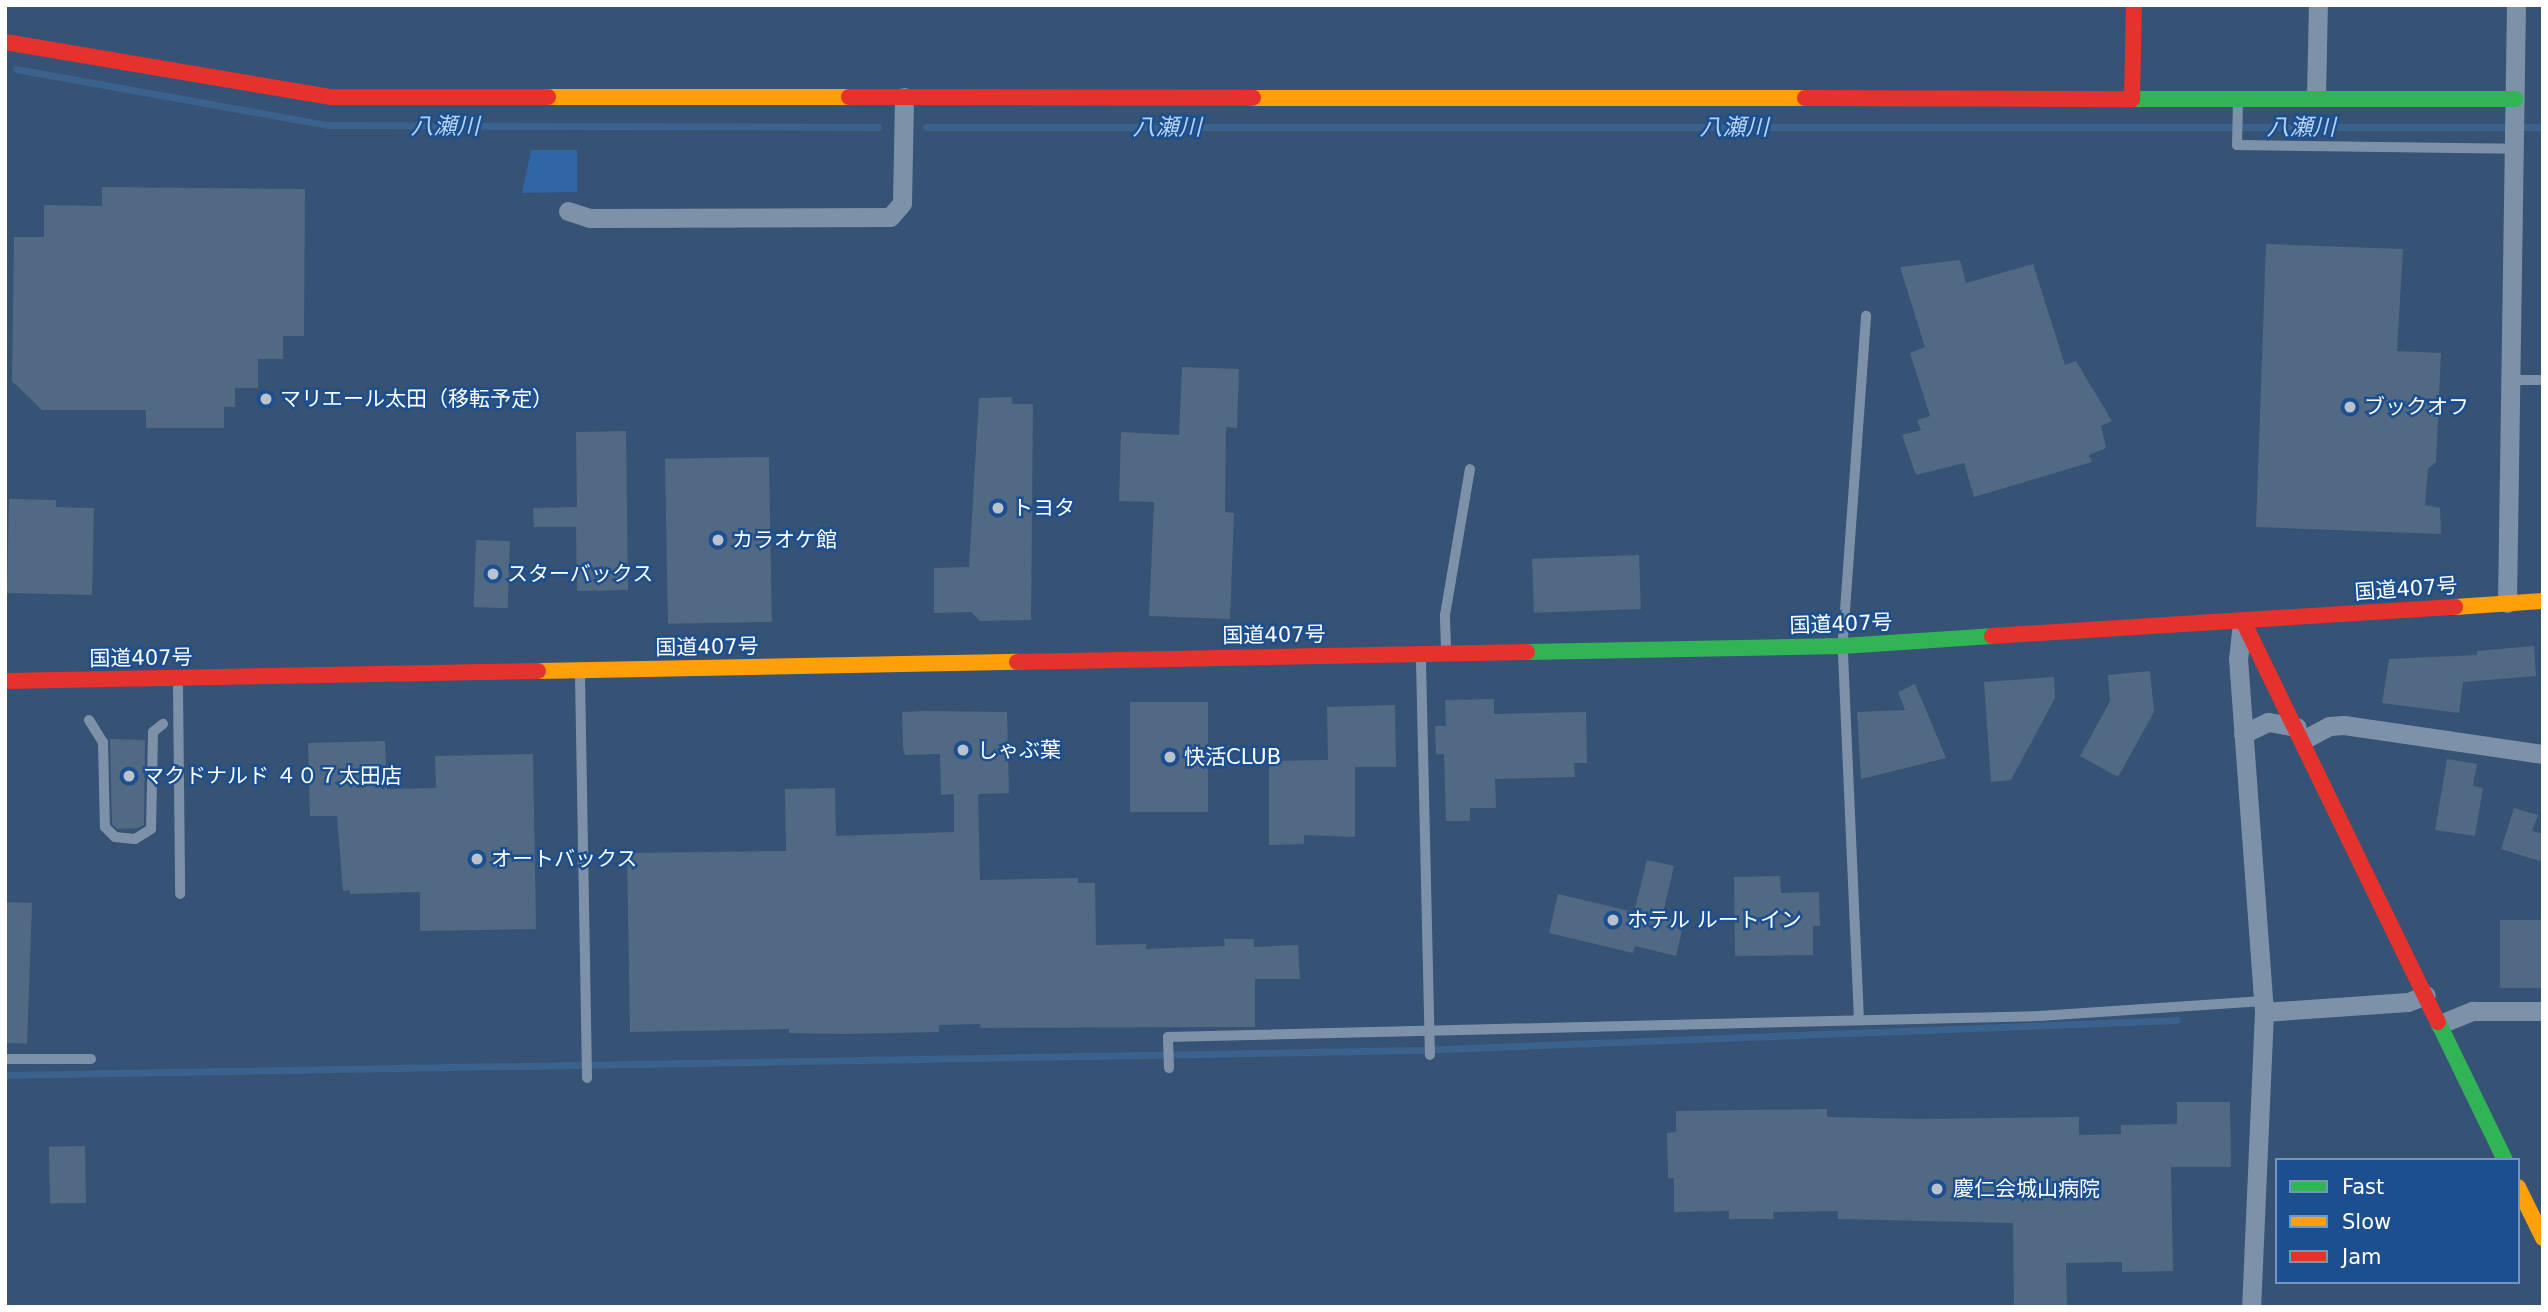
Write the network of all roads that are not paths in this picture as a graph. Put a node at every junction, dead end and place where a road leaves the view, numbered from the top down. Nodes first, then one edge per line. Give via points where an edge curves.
1 (2134, 5) edge
2 (2318, 5) edge
3 (2516, 5) edge
4 (5, 42) edge
5 (904, 97) junction
6 (2316, 97) junction
7 (2238, 98) junction
8 (2132, 99) junction
9 (2515, 107) junction
10 (2514, 143) junction
11 (568, 211) dead end
12 (1866, 316) dead end
13 (2511, 380) junction
14 (2543, 380) edge
15 (1470, 468) dead end
16 (2543, 601) edge
17 (2507, 603) junction
18 (2243, 621) junction
19 (1843, 646) junction
20 (1421, 653) junction
21 (1446, 653) junction
22 (580, 671) junction
23 (178, 678) junction
24 (5, 681) edge
25 (89, 720) dead end
26 (163, 724) dead end
27 (2243, 734) junction
28 (2300, 734) junction
29 (2543, 754) edge
30 (180, 894) dead end
31 (2426, 995) junction
32 (2264, 1007) junction
33 (2543, 1011) edge
34 (1859, 1020) junction
35 (2440, 1024) junction
36 (1430, 1034) junction
37 (1430, 1055) dead end
38 (5, 1059) edge
39 (91, 1059) dead end
40 (1169, 1065) dead end
41 (587, 1075) dead end
42 (2504, 1158) edge
43 (2520, 1191) edge
44 (2543, 1238) edge
45 (2251, 1307) edge

1 - 8 main road
2 - 6 street
3 - 9 street
4 - 5 main road via 331,97
5 - 8 main road
5 - 11 street via 902,203 890,217 589,218
6 - 7 main road
6 - 9 main road
7 - 8 main road
7 - 10 lane via 2237,145
9 - 10 street
10 - 13 street
12 - 19 lane via 1841,610
13 - 14 lane
13 - 17 street
15 - 21 lane via 1445,615
16 - 17 main road, 国道407号
17 - 18 main road, 国道407号
18 - 19 main road, 国道407号
18 - 27 street via 2238,658
18 - 28 main road
19 - 21 main road, 国道407号
19 - 34 lane
20 - 21 main road, 国道407号
20 - 22 main road, 国道407号
20 - 36 lane
22 - 23 main road, 国道407号
22 - 41 lane
23 - 24 main road, 国道407号
23 - 30 lane
25 - 26 lane via 103,742 105,827 116,837 135,839 151,829 153,732
27 - 28 street via 2268,722
27 - 32 street
28 - 29 street via 2344,725
28 - 31 main road
31 - 32 street via 2409,1002
31 - 35 main road
32 - 34 lane
32 - 45 street
33 - 35 street via 2473,1011
34 - 36 lane
35 - 42 main road
36 - 37 lane
36 - 40 lane via 1168,1037
38 - 39 lane
43 - 44 main road

